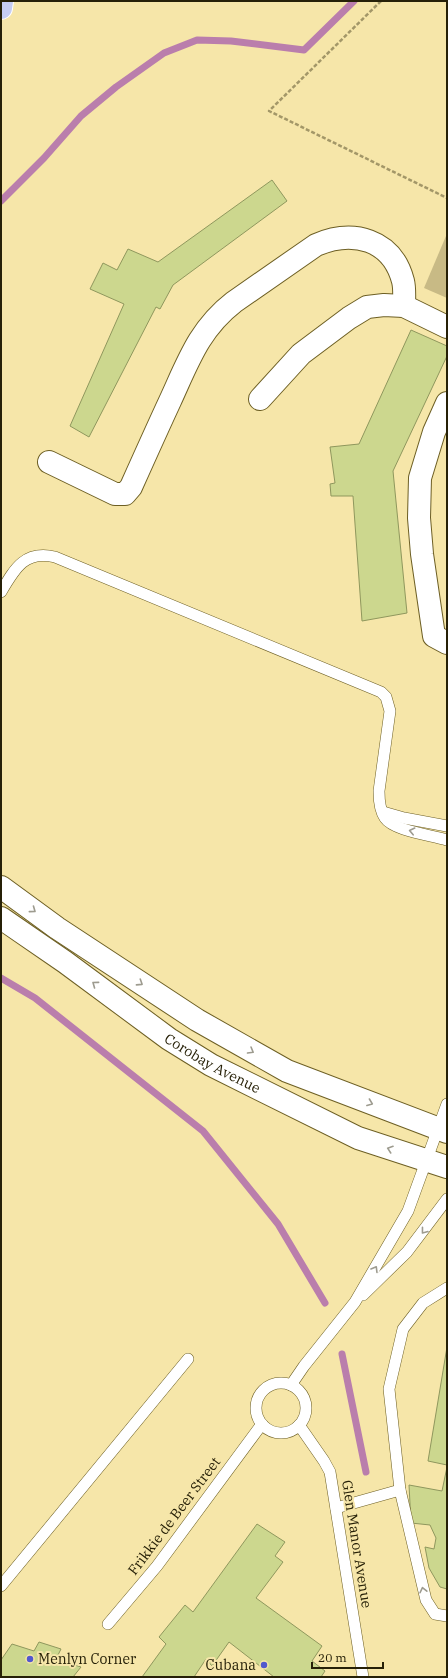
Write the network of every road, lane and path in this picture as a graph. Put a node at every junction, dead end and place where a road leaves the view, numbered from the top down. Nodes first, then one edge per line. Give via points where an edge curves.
1 (2, 1) edge
2 (381, 1) edge
3 (1, 8) edge
4 (447, 198) edge
5 (404, 306) junction
6 (447, 327) edge
7 (260, 399) dead end
8 (447, 403) edge
9 (49, 462) dead end
10 (1, 592) edge
11 (447, 643) edge
12 (383, 812) junction
13 (447, 826) edge
14 (447, 840) edge
15 (1, 887) edge
16 (1, 918) edge
17 (447, 1104) edge
18 (443, 1131) edge
19 (437, 1164) edge
20 (447, 1200) edge
21 (447, 1288) edge
22 (355, 1302) junction
23 (188, 1359) dead end
24 (291, 1385) junction
25 (262, 1424) junction
26 (299, 1425) junction
27 (400, 1490) junction
28 (336, 1508) junction
29 (1, 1586) edge
30 (447, 1616) edge
31 (108, 1624) dead end
32 (364, 1677) edge

1 - 3 main road
2 - 4 path via 269,111
5 - 6 street
5 - 7 street via 367,307 349,318 301,354
5 - 9 street via 400,272 387,252 367,239 327,240 234,302 206,329 193,351 131,487 125,494 115,494
8 - 11 street via 434,432 420,478 419,518 434,636
10 - 12 lane via 10,576 25,560 38,555 55,557 381,692 386,696 390,711 379,779 379,801
12 - 13 lane
14 -> 12 lane via 401,828 390,822
15 -> 18 street, Corobay Avenue via 57,928 197,1020 286,1071
19 -> 16 street, Corobay Avenue via 358,1138 211,1065 169,1039
17 - 18 lane
18 - 19 lane
22 -> 19 lane
20 -> 22 lane via 407,1252
21 - 27 lane via 423,1303 403,1329 389,1389
22 - 24 lane
23 - 29 lane
24 - 25 lane via 278,1383 269,1385 262,1391 258,1398 256,1414
24 - 26 lane via 305,1400 304,1418
25 - 26 lane via 277,1433 292,1430
25 - 31 lane, Frikkie de Beer Street via 156,1566
26 - 28 lane, Glen Manor Avenue via 330,1472
27 - 28 lane
30 -> 27 lane via 435,1614 426,1600
28 - 32 lane, Glen Manor Avenue

